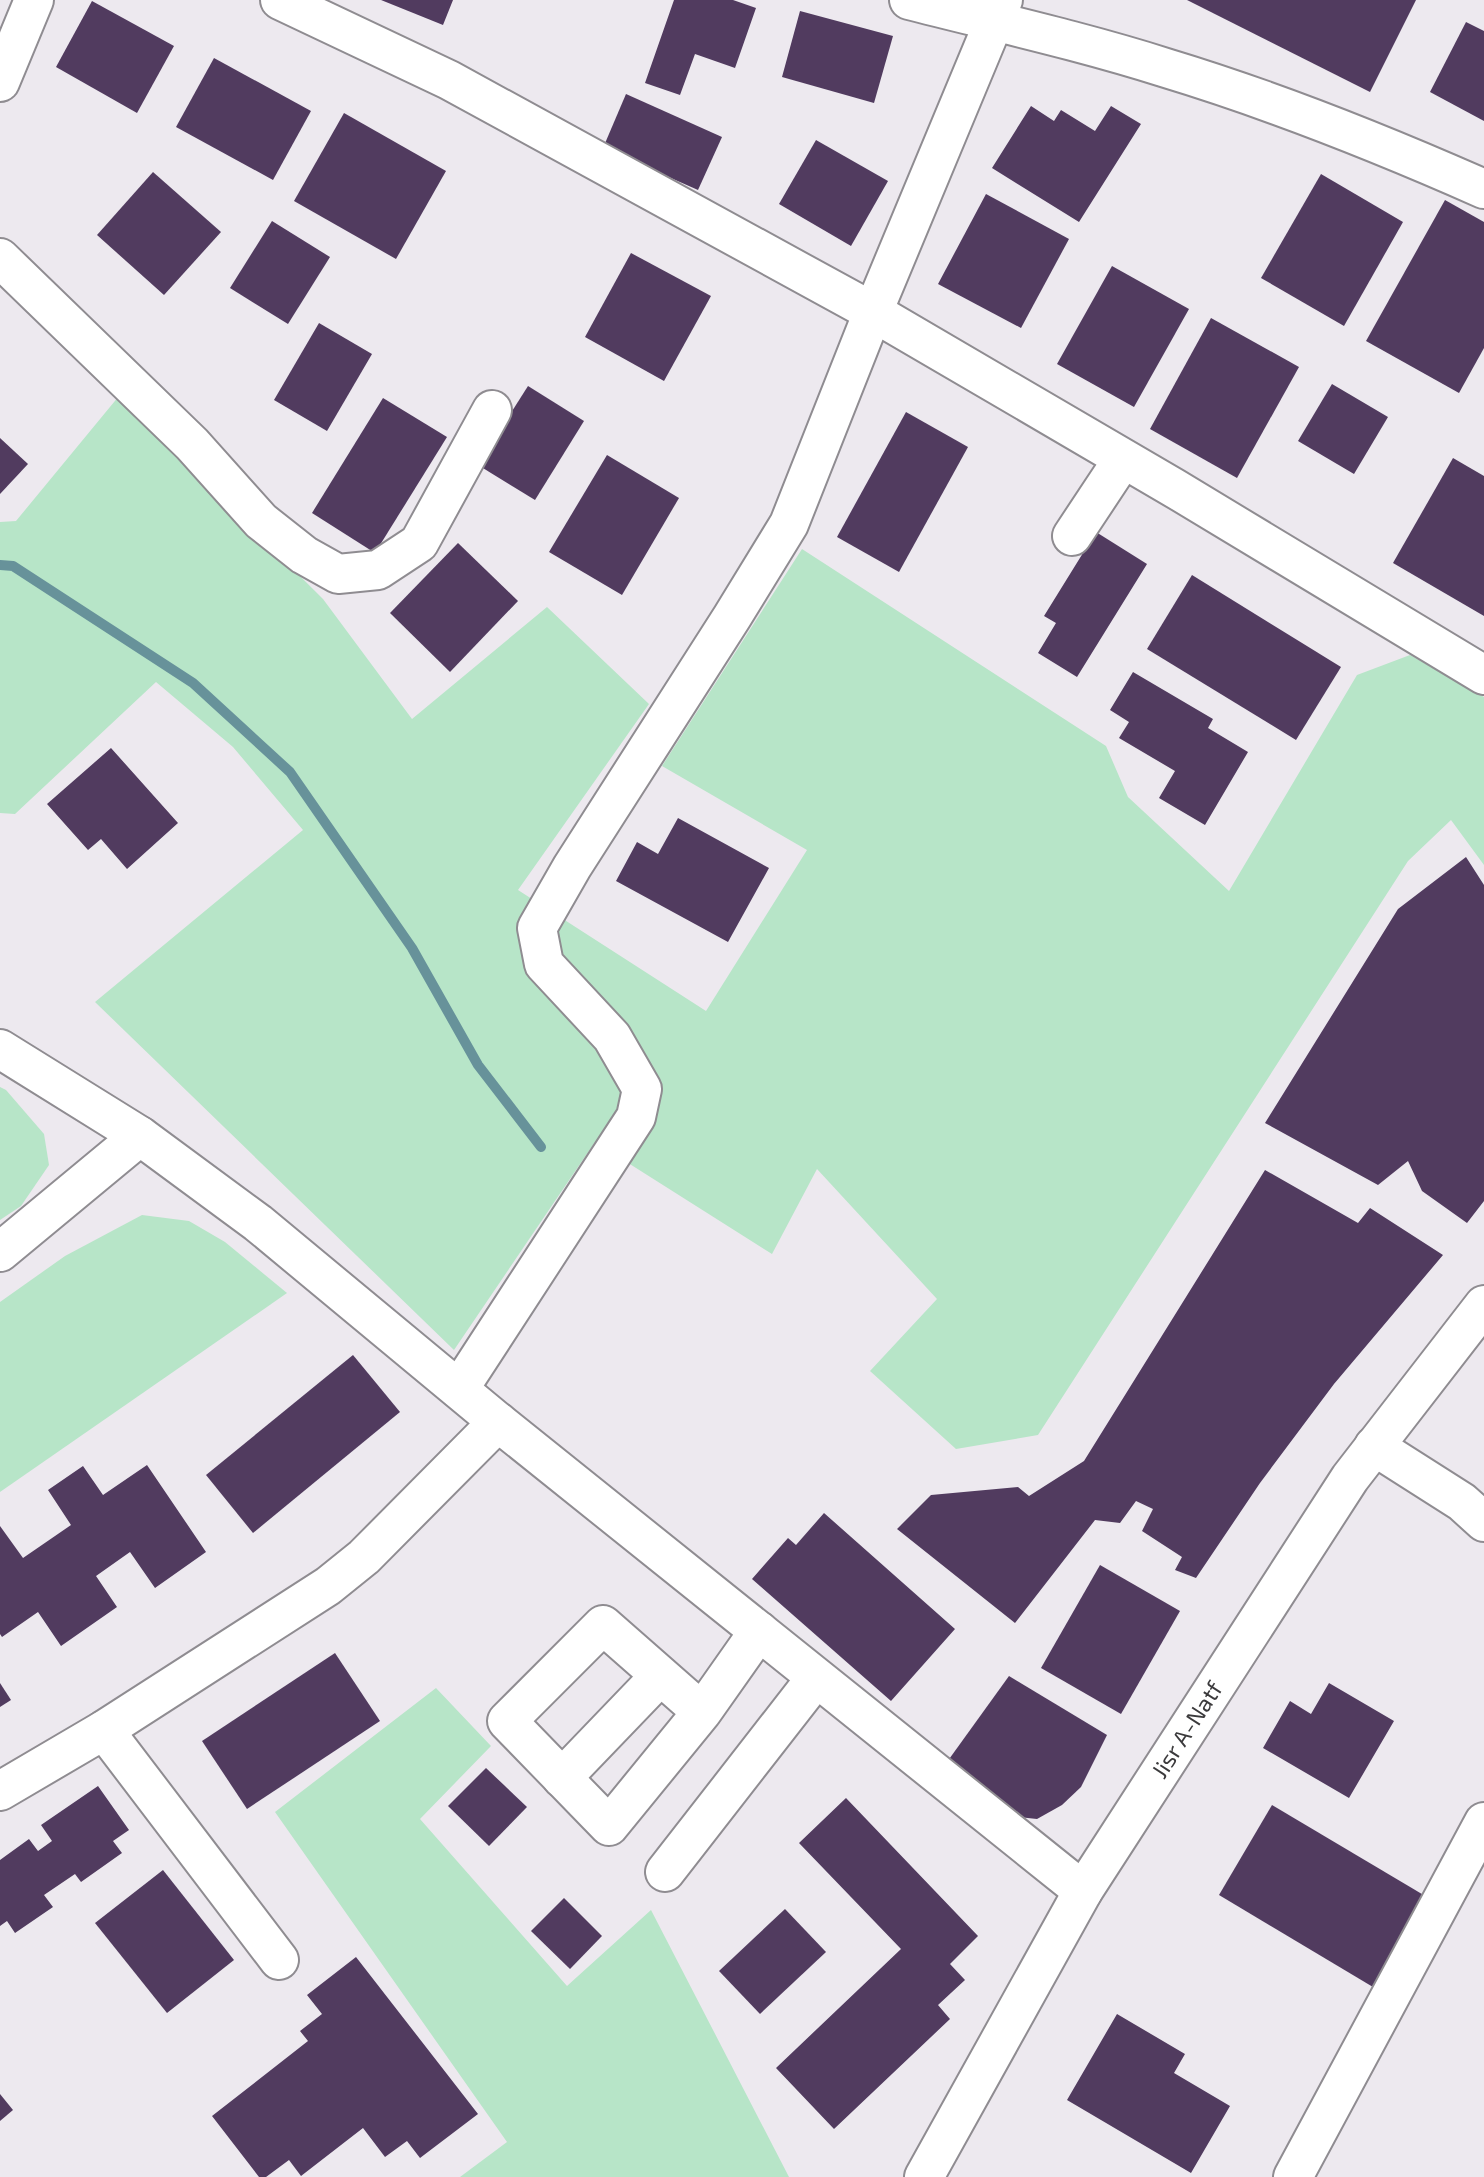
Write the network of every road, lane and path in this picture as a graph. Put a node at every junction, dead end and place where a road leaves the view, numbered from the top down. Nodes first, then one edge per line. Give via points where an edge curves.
1 (34, 0) edge
2 (280, 0) edge
3 (909, 0) edge
4 (999, 10) edge
5 (0, 82) edge
6 (1484, 189) edge
7 (0, 258) edge
8 (873, 312) junction
9 (492, 410) dead end
10 (1123, 459) junction
11 (1072, 536) dead end
12 (1484, 675) edge
13 (0, 1049) edge
14 (140, 1136) junction
15 (0, 1252) edge
16 (1484, 1305) edge
17 (459, 1389) junction
18 (498, 1422) junction
19 (1374, 1446) junction
20 (1484, 1522) edge
21 (759, 1631) junction
22 (660, 1676) junction
23 (816, 1678) junction
24 (702, 1712) junction
25 (104, 1730) junction
26 (562, 1778) junction
27 (0, 1791) edge
28 (1484, 1822) edge
29 (665, 1872) dead end
30 (1083, 1891) junction
31 (279, 1960) dead end
32 (924, 2177) edge
33 (1293, 2177) edge

1 - 5 street
2 - 8 street via 449,80
3 - 4 street
4 - 6 street via 1320,119
4 - 8 street
7 - 9 street via 192,444 261,521 338,575 378,570 419,543
8 - 10 street
8 - 17 street via 789,524 537,928 544,964 612,1037 642,1089 636,1117
10 - 11 street
10 - 12 street
13 - 14 street
14 - 15 street
14 - 17 street via 258,1223
16 - 19 street, Jisr A-Natf
17 - 18 street
18 - 21 street
18 - 25 street via 373,1549 328,1587
19 - 20 street via 1462,1502
19 - 30 street, Jisr A-Natf
21 - 23 street
21 - 24 street
22 - 24 street
22 - 26 street
22 - 26 street via 603,1625 507,1721
23 - 29 street
23 - 30 street
24 - 26 street via 609,1826
25 - 27 street
25 - 31 street
28 - 33 street
30 - 32 street, Jisr A-Natf

